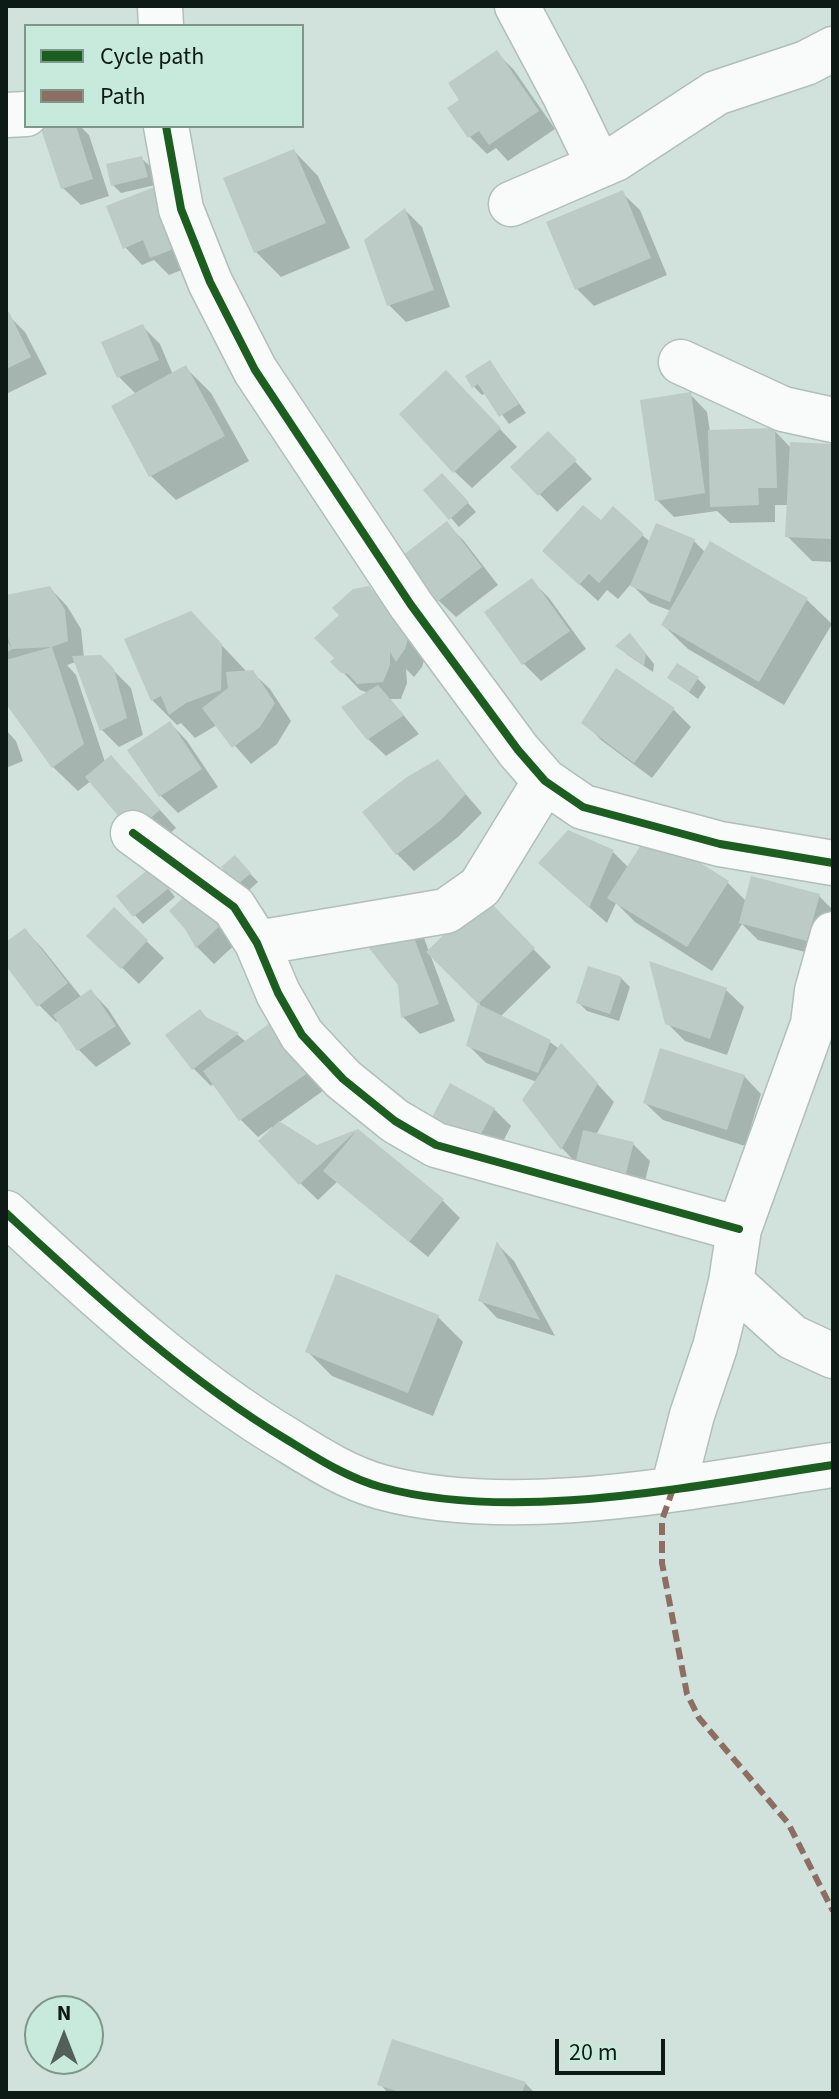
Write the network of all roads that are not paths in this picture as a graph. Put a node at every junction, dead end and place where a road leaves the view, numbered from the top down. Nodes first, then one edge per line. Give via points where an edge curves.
1 (517, 6) edge
2 (833, 49) edge
3 (166, 128) edge
4 (599, 166) junction
5 (511, 204) dead end
6 (681, 362) dead end
7 (833, 420) edge
8 (545, 781) junction
9 (133, 833) dead end
10 (833, 863) edge
11 (833, 934) edge
12 (257, 943) junction
13 (823, 1026) edge
14 (6, 1213) edge
15 (739, 1229) junction
16 (731, 1282) junction
17 (833, 1356) edge
18 (833, 1465) edge
19 (673, 1489) junction

1 - 4 street
2 - 4 street via 716,93
3 - 8 street via 181,209 210,282 255,370 411,605
4 - 5 street
6 - 7 street via 783,409
8 - 10 street via 583,807 720,844
8 - 12 street via 480,887 446,911
9 - 12 street via 234,907
11 - 13 street via 817,991
12 - 15 street via 302,1035 343,1079 395,1121 436,1145
13 - 15 street
14 - 19 street via 169,1357 247,1417 333,1468 379,1487 431,1497 561,1500
15 - 16 street
16 - 17 street via 792,1337
16 - 19 street
18 - 19 street

